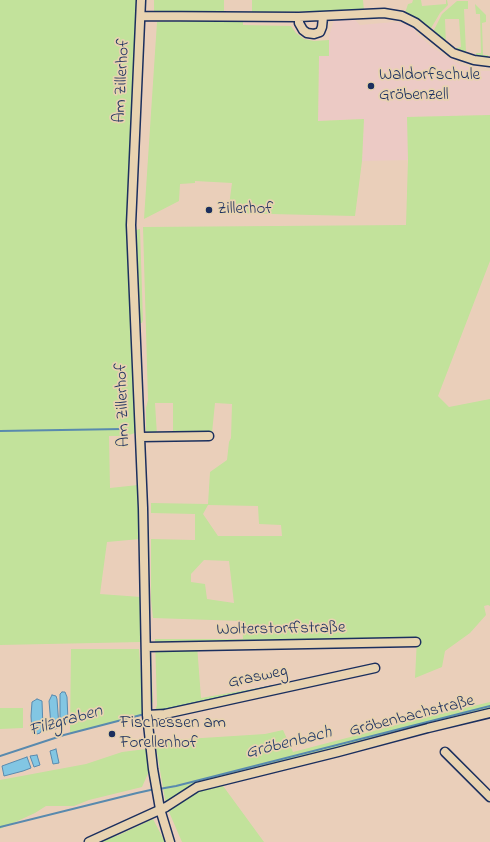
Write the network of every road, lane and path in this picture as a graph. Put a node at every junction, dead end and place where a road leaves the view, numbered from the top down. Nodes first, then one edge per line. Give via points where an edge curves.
1 (141, 0) edge
2 (141, 16) junction
3 (299, 17) junction
4 (323, 17) junction
5 (490, 62) edge
6 (140, 436) junction
7 (209, 436) dead end
8 (416, 642) dead end
9 (146, 647) junction
10 (375, 668) dead end
11 (490, 713) edge
12 (147, 715) junction
13 (445, 752) dead end
14 (490, 797) edge
15 (160, 809) junction
16 (90, 842) edge
17 (170, 842) edge

1 - 2 street, Am Zillerhof
2 - 3 street
2 - 6 street, Am Zillerhof via 131,224
3 - 4 street
3 - 4 street via 303,30 314,34 320,32
4 - 5 street via 384,13 402,16 416,23 453,53
6 - 7 street
6 - 9 street, Am Zillerhof
8 - 9 street, Wolterstorffstraße
9 - 12 street, Am Zillerhof
10 - 12 street, Grasweg via 166,714
11 - 15 street, Gröbenbachstraße via 198,787
12 - 15 street, Am Zillerhof
13 - 14 street
15 - 16 street, Gröbenbachstraße
15 - 17 street, Am Zillerhof

